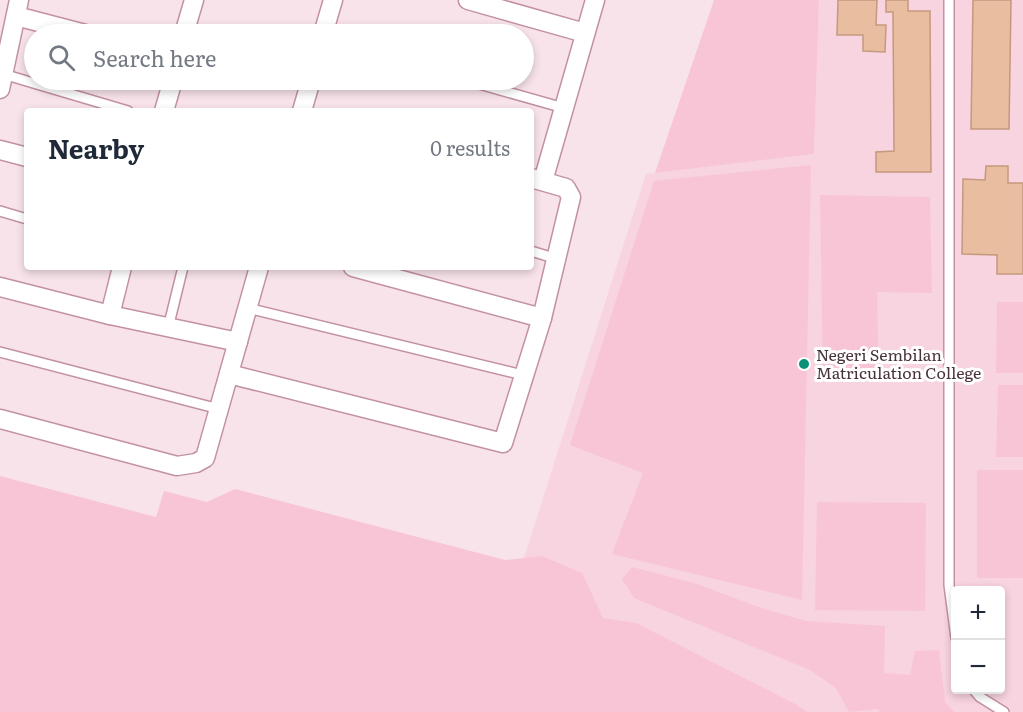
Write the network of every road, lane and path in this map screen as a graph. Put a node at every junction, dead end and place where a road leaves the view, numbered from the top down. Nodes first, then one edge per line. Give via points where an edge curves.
1 (194, 0) edge
2 (333, 0) edge
3 (468, 0) edge
4 (595, 0) edge
5 (949, 0) edge
6 (17, 8) edge
7 (59, 24) edge
8 (187, 24) edge
9 (326, 24) edge
10 (585, 33) junction
11 (2, 82) edge
12 (24, 87) edge
13 (37, 90) edge
14 (169, 90) edge
15 (309, 90) edge
16 (500, 90) edge
17 (115, 108) edge
18 (165, 108) edge
19 (305, 108) edge
20 (564, 108) junction
21 (0, 150) edge
22 (24, 156) edge
23 (537, 179) edge
24 (0, 211) edge
25 (24, 218) edge
26 (534, 252) edge
27 (557, 259) junction
28 (121, 270) edge
29 (182, 270) edge
30 (258, 270) edge
31 (364, 270) edge
32 (0, 287) edge
33 (247, 308) junction
34 (110, 315) junction
35 (543, 318) junction
36 (168, 328) junction
37 (238, 342) junction
38 (0, 352) edge
39 (229, 374) junction
40 (523, 375) junction
41 (219, 409) junction
42 (0, 419) edge
43 (951, 600) edge
44 (977, 694) edge
45 (1004, 712) edge

1 - 8 street
2 - 9 street
3 - 10 street
4 - 10 street
5 - 43 lane
6 - 7 street
6 - 11 street
10 - 20 street
11 - 12 lane
13 - 17 lane
14 - 18 street
15 - 19 street
16 - 20 lane
20 - 23 street
21 - 22 street
23 - 27 street via 566,188 571,197
24 - 25 lane
26 - 27 lane
27 - 35 street
28 - 34 street
29 - 36 lane
30 - 33 street
31 - 35 street
32 - 34 street
33 - 37 street
33 - 40 lane
34 - 36 street
35 - 40 street
36 - 37 street
37 - 39 street
38 - 41 lane
39 - 40 street via 501,443
39 - 41 street
41 - 42 street via 206,458 177,466
44 - 45 lane

